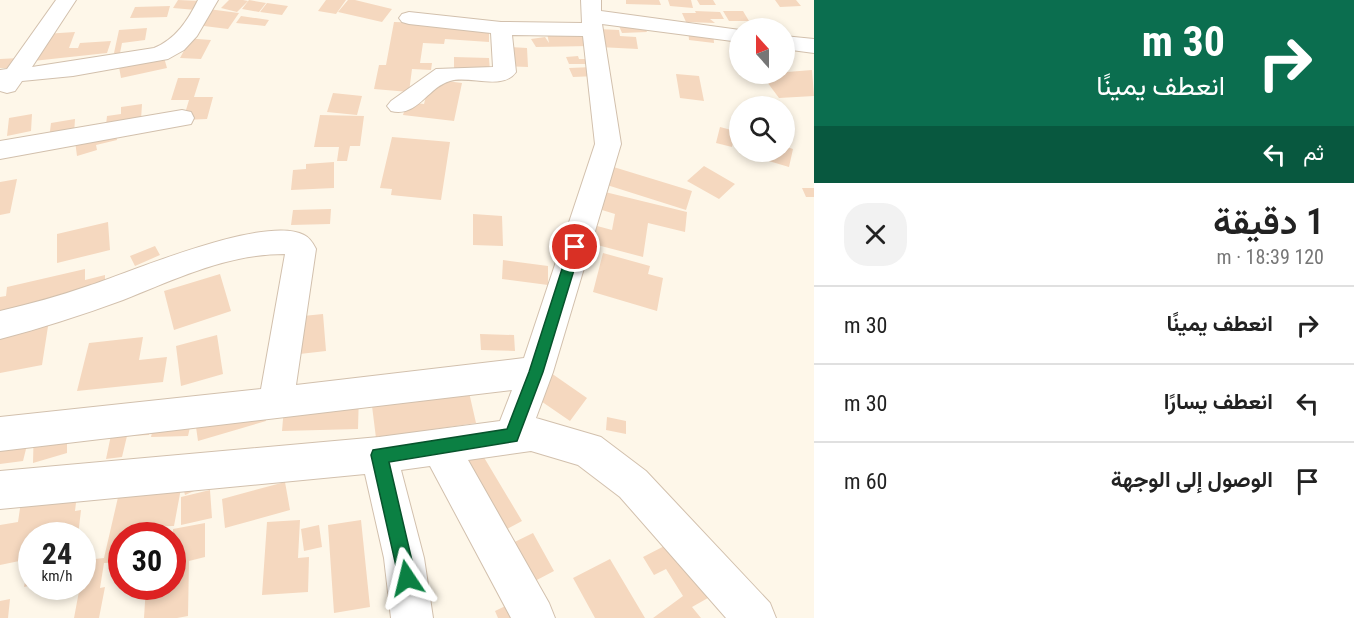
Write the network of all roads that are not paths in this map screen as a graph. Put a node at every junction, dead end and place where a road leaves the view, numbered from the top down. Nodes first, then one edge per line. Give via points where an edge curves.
1 (66, 0) edge
2 (208, 0) edge
3 (592, 15) edge
4 (409, 18) dead end
5 (501, 28) junction
6 (729, 34) edge
7 (795, 43) edge
8 (814, 46) edge
9 (7, 76) edge
10 (0, 97) edge
11 (399, 106) dead end
12 (182, 118) dead end
13 (0, 150) edge
14 (0, 325) edge
15 (536, 372) junction
16 (278, 403) junction
17 (0, 434) edge
18 (512, 436) junction
19 (439, 445) junction
20 (379, 455) junction
21 (0, 490) edge
22 (412, 618) edge
23 (534, 618) edge
24 (755, 618) edge

1 - 9 street
2 - 9 street via 190,31 168,52 125,62
3 - 5 street
3 - 6 street
3 - 15 street via 608,144
4 - 5 street
5 - 11 street via 505,72 444,74
7 - 8 street
9 - 10 street
12 - 13 street
14 - 16 street via 73,305 205,254 264,242 294,243 301,249 301,258 279,377
15 - 16 street
15 - 18 street
16 - 17 street
18 - 19 street
18 - 24 street via 531,434 565,442 606,462 633,484
19 - 20 street
19 - 23 street
20 - 21 street
20 - 22 street via 404,558

